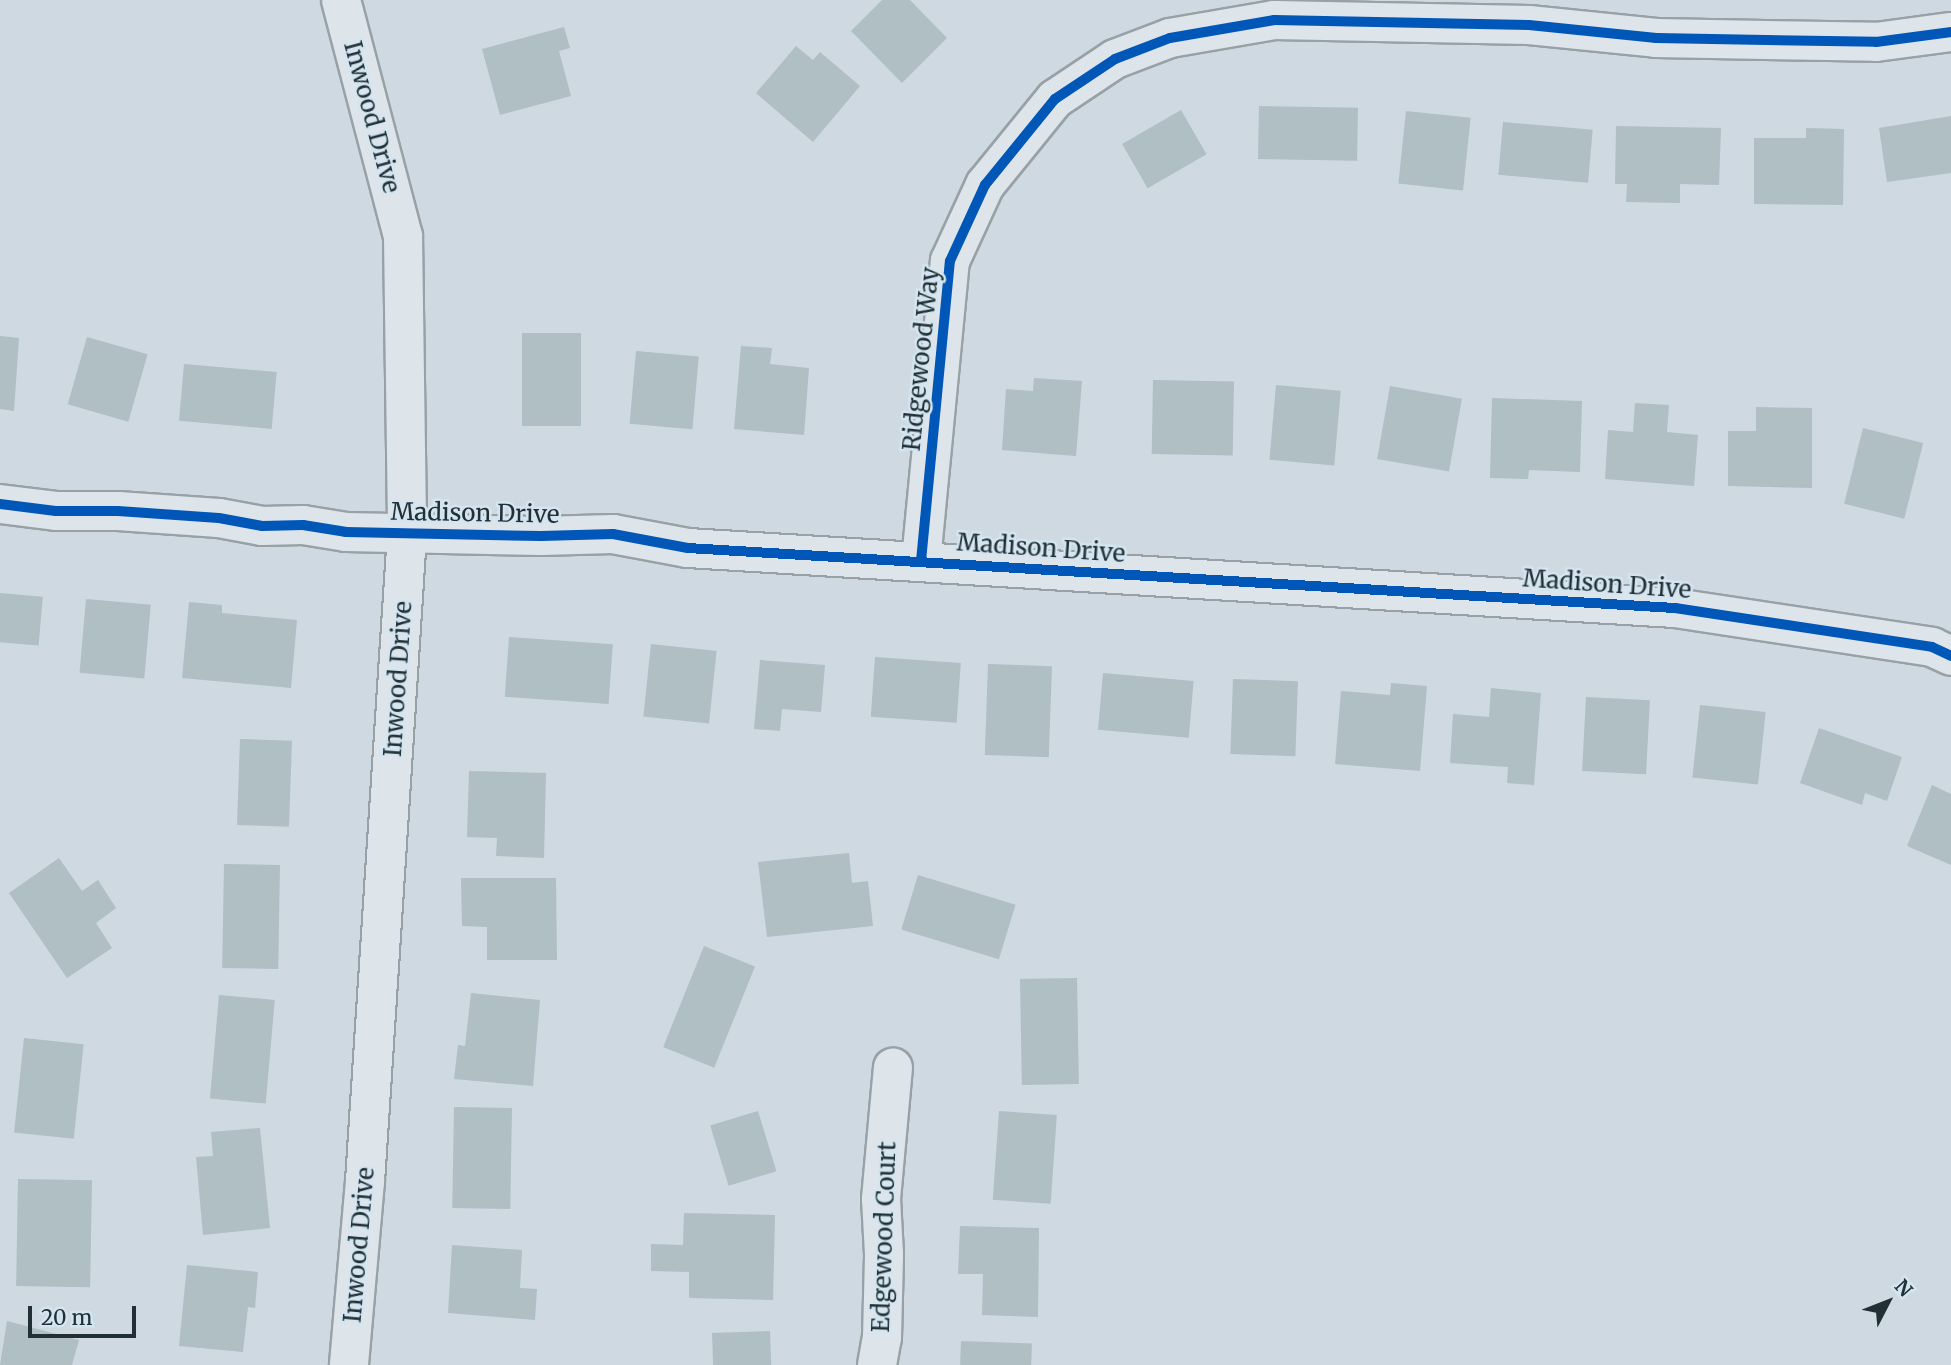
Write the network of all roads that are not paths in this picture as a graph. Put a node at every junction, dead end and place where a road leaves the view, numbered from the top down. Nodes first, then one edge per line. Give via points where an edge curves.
1 (341, 0) edge
2 (1951, 32) edge
3 (0, 504) edge
4 (407, 534) junction
5 (921, 562) junction
6 (1951, 656) edge
7 (893, 1068) dead end
8 (349, 1365) edge
9 (877, 1365) edge

1 - 4 street, Inwood Drive via 403,236
2 - 5 street, Ridgewood Way via 1876,42 1656,38 1529,25 1274,20 1170,38 1115,59 1046,110 985,185 950,261
3 - 4 street, Madison Drive
4 - 5 street, Madison Drive via 612,534 688,548
4 - 8 street, Inwood Drive
5 - 6 street, Madison Drive via 1675,608 1932,647
7 - 9 street, Edgewood Court via 881,1199 883,1314

